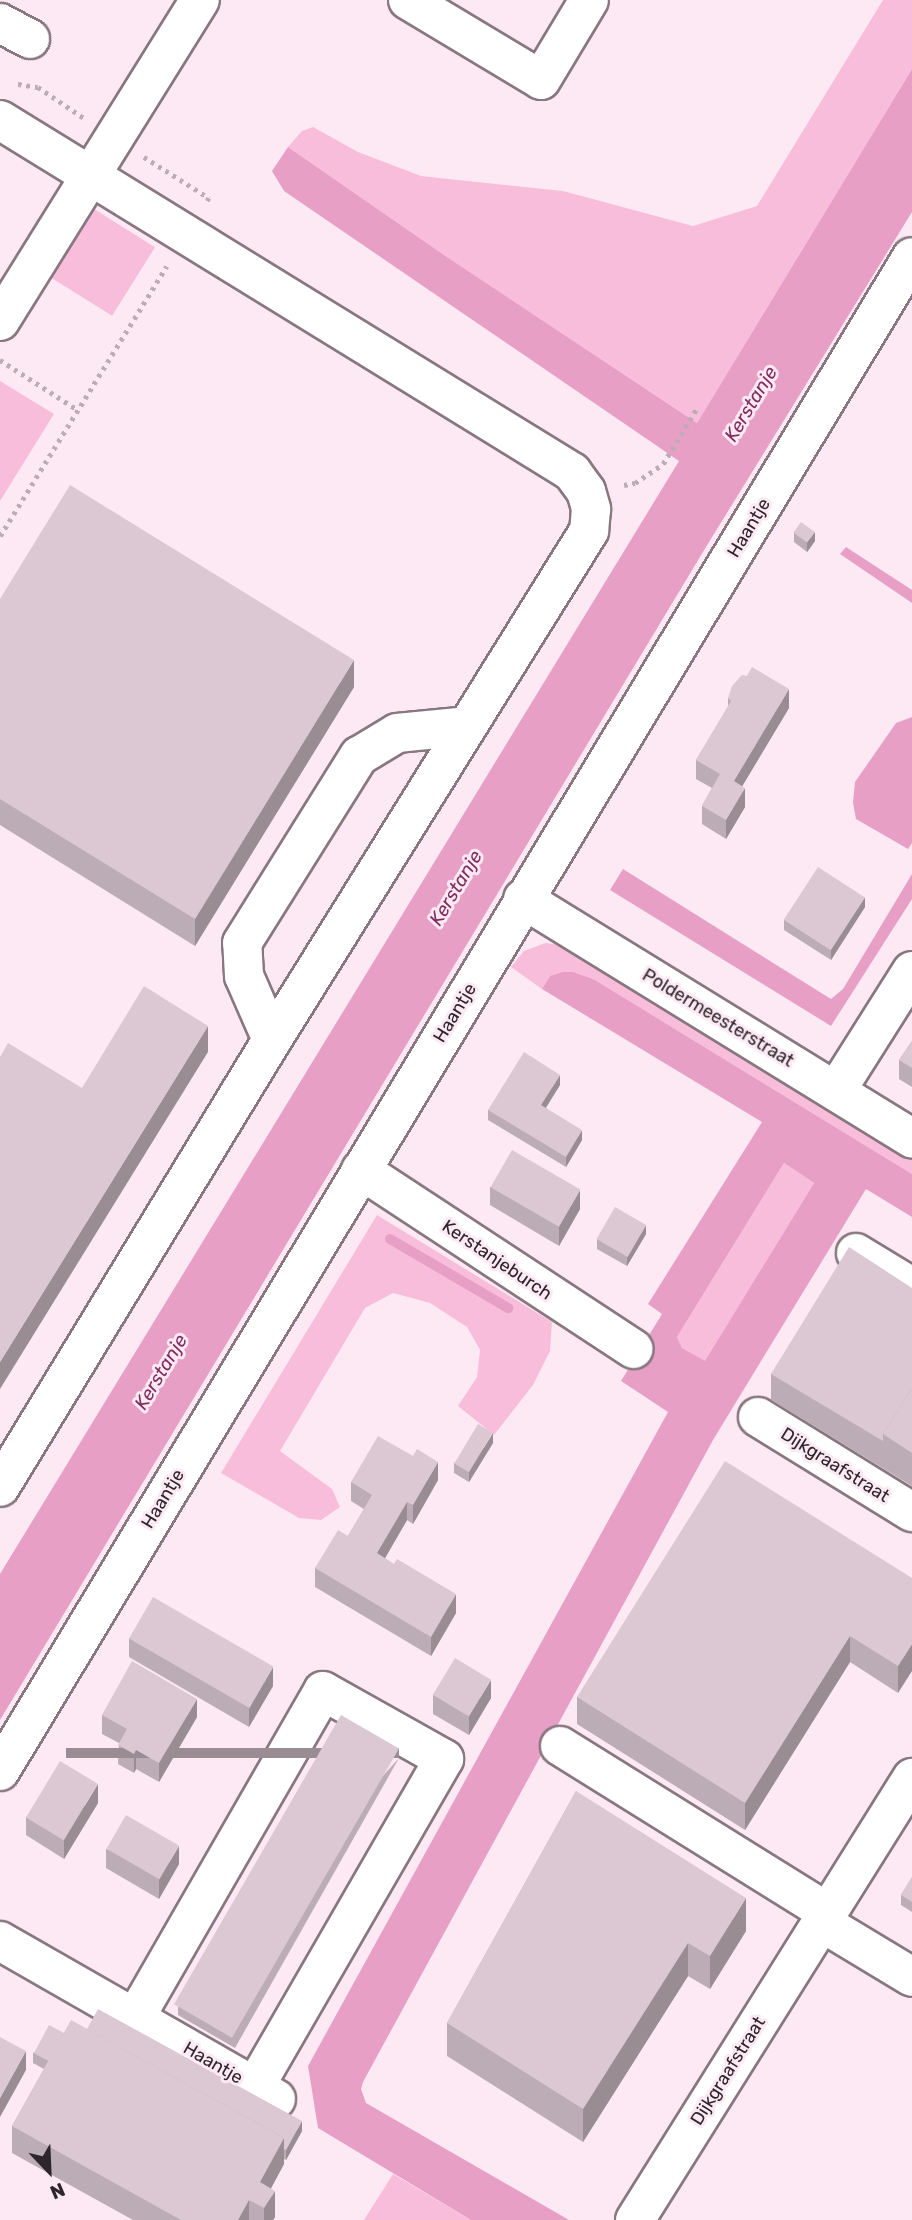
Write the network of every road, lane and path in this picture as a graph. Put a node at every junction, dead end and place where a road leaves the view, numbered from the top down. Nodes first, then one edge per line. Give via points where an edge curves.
1 (200, 0) edge
2 (408, 0) edge
3 (589, 0) edge
4 (8, 83) dead end
5 (0, 120) edge
6 (115, 139) junction
7 (90, 176) junction
8 (186, 237) junction
9 (912, 257) edge
10 (0, 321) edge
11 (0, 360) edge
12 (697, 408) dead end
13 (78, 410) junction
14 (663, 464) dead end
15 (0, 536) edge
16 (467, 726) junction
17 (523, 899) junction
18 (912, 971) edge
19 (272, 1040) junction
20 (836, 1091) junction
21 (912, 1138) edge
22 (361, 1170) junction
23 (856, 1253) edge
24 (912, 1287) edge
25 (633, 1349) dead end
26 (758, 1417) dead end
27 (0, 1487) edge
28 (912, 1513) edge
29 (560, 1746) dead end
30 (0, 1771) edge
31 (912, 1778) edge
32 (824, 1917) junction
33 (0, 1941) edge
34 (912, 1977) edge
35 (135, 2018) junction
36 (634, 2220) edge

1 - 6 street
2 - 3 street via 541,80
4 - 6 path via 38,87
5 - 7 street
6 - 7 street
6 - 8 path via 209,198
7 - 8 street
7 - 10 street
8 - 13 path
8 - 16 street via 572,472 586,491 591,509 589,531
9 - 17 street, Haantje
11 - 13 path
12 - 14 path
13 - 15 path
16 - 19 street
16 - 19 street via 397,733 359,756 242,943 244,976
17 - 20 street, Poldermeesterstraat
17 - 22 street, Haantje
18 - 20 street
19 - 27 street
20 - 21 street, Poldermeesterstraat
22 - 25 street, Kerstanjeburch
22 - 30 street, Haantje
23 - 24 street
26 - 28 street, Dijkgraafstraat
29 - 32 street
31 - 32 street, Dijkgraafstraat
32 - 34 street
32 - 36 street, Dijkgraafstraat
33 - 35 street, Haantje
35 - 35 street, Haantje via 266,2093 444,1759 323,1690

